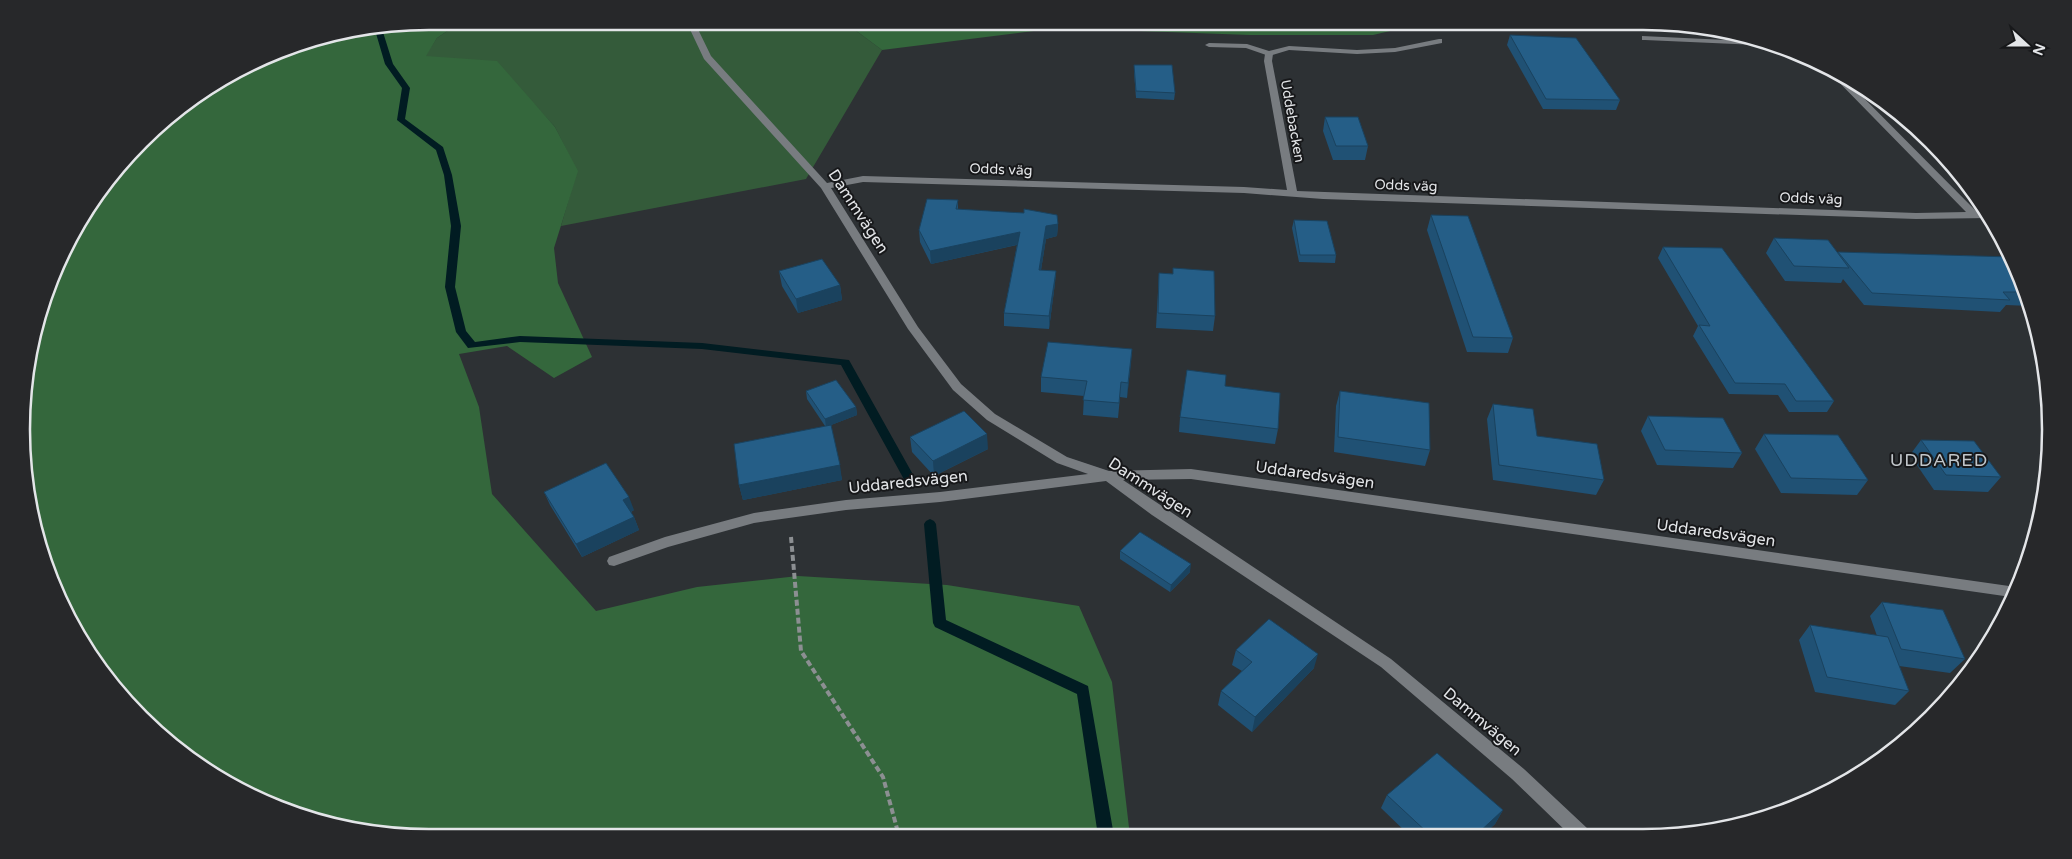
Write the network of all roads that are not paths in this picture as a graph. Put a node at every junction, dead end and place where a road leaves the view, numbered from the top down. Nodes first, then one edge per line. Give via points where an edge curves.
1 (694, 30) edge
2 (1645, 38) dead end
3 (1439, 41) dead end
4 (1742, 43) edge
5 (1210, 45) dead end
6 (1269, 54) junction
7 (1851, 89) edge
8 (825, 186) junction
9 (1292, 194) junction
10 (1973, 214) junction
11 (1979, 214) edge
12 (1108, 476) junction
13 (614, 561) dead end
14 (2008, 591) edge
15 (1577, 829) edge

1 - 8 street, Dammvägen via 707,57
2 - 4 street
3 - 6 street via 1395,50 1357,52 1289,48
5 - 6 street via 1247,46
6 - 9 street, Uddebacken
7 - 10 street
8 - 9 street, Odds väg via 863,179
8 - 12 street, Dammvägen via 914,329 957,387 990,416 1062,460
9 - 10 street, Odds väg via 1906,215
10 - 11 street, Odds väg
12 - 13 street, Uddaredsvägen via 754,518 665,542
12 - 14 street, Uddaredsvägen via 1191,474
12 - 15 street, Dammvägen via 1386,663 1518,774

